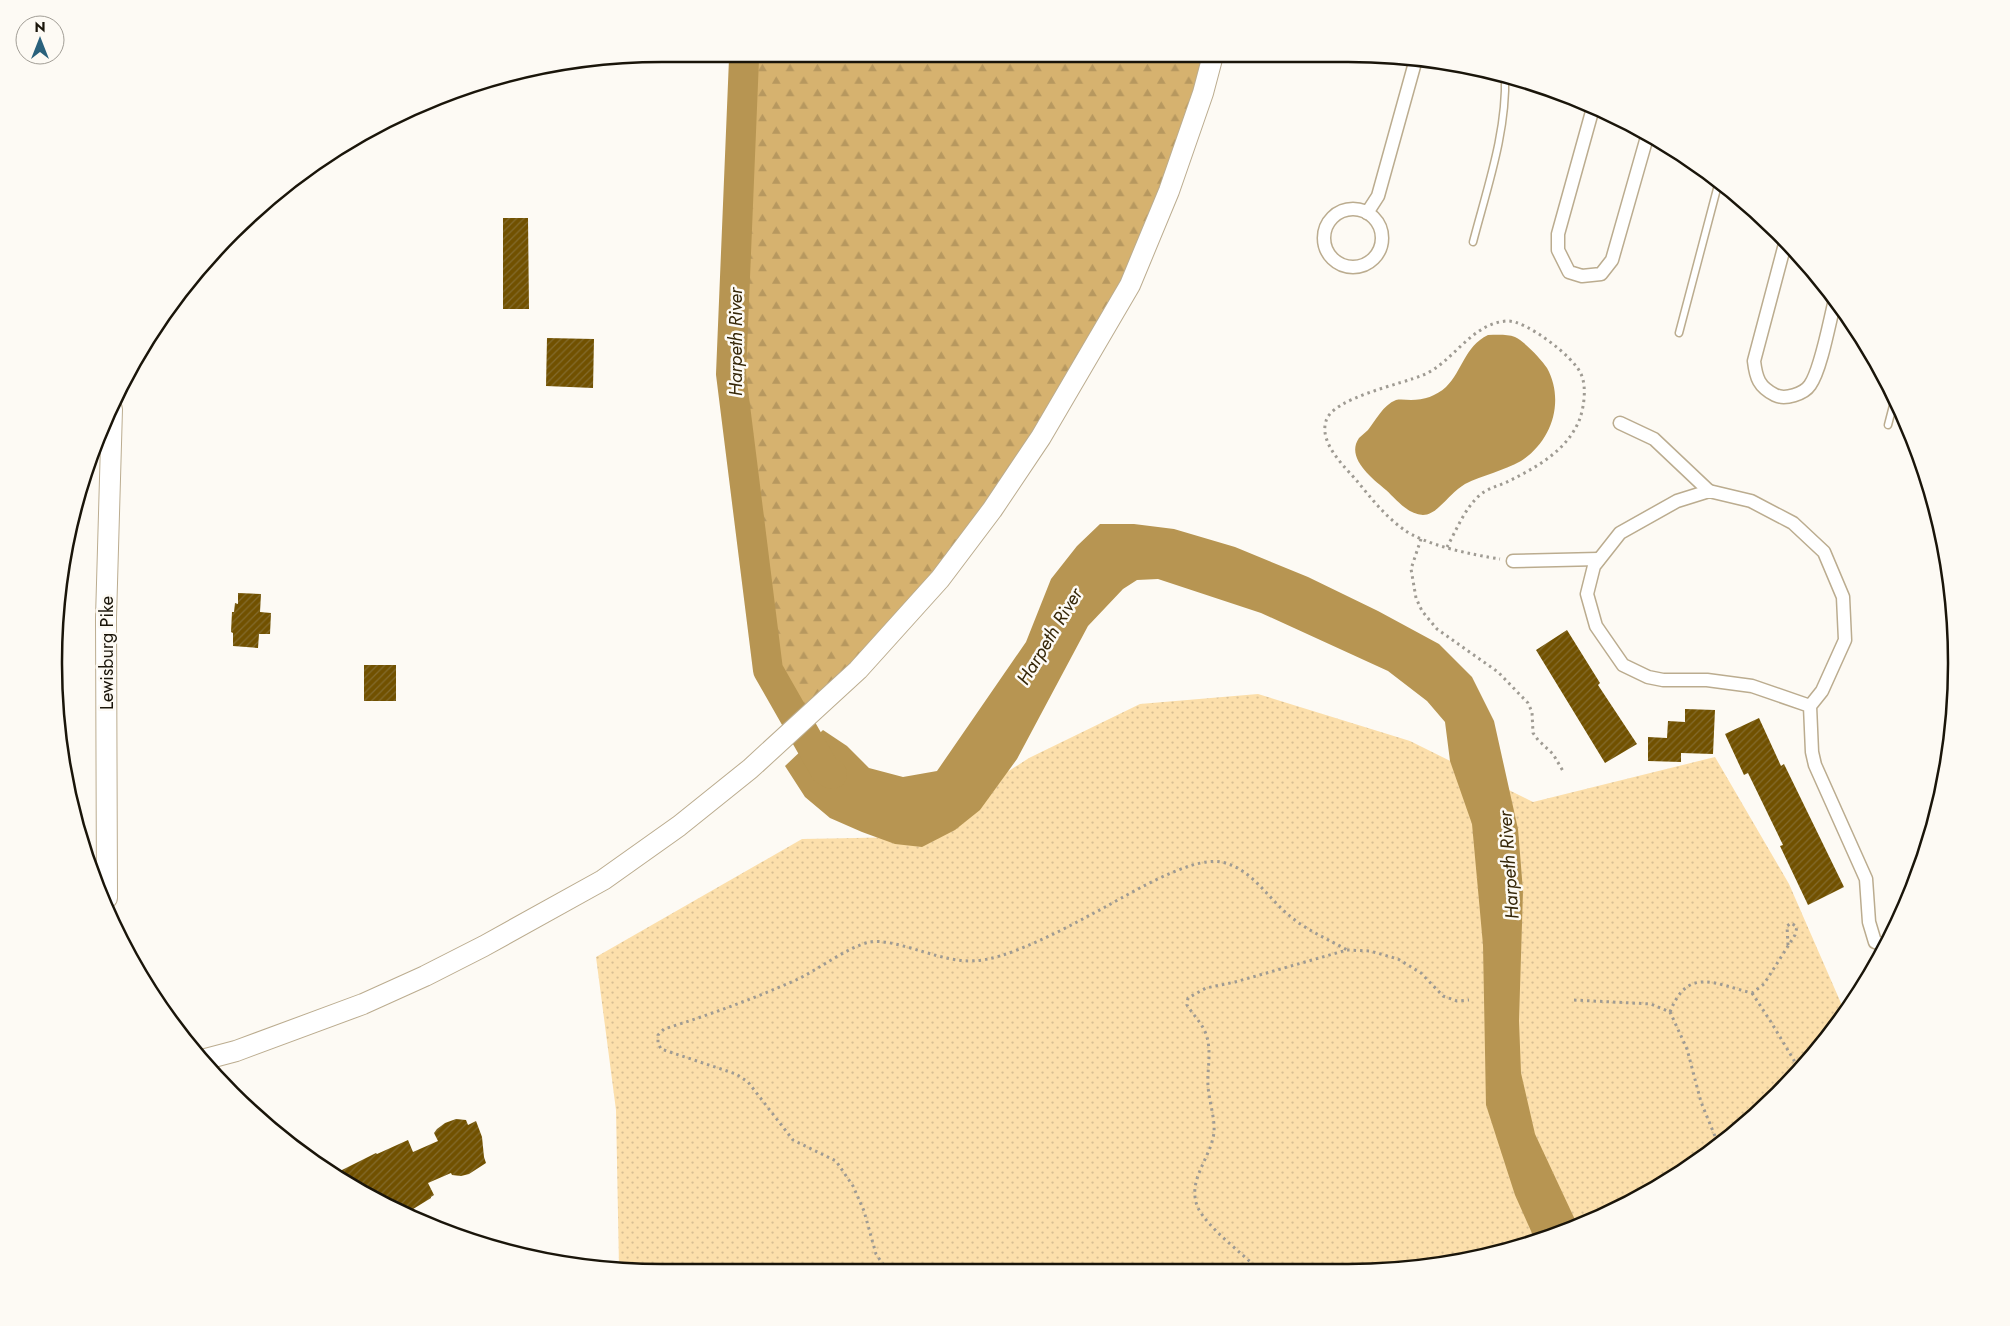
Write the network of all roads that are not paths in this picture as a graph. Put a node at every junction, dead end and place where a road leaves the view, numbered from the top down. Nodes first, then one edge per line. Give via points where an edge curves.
1 (1211, 62) edge
2 (1414, 67) edge
3 (1506, 84) edge
4 (1591, 114) edge
5 (1645, 142) edge
6 (1716, 190) edge
7 (1367, 213) junction
8 (1473, 242) dead end
9 (1783, 251) edge
10 (1832, 310) edge
11 (1679, 333) dead end
12 (1892, 410) edge
13 (1620, 423) dead end
14 (112, 425) edge
15 (1888, 425) dead end
16 (1709, 491) junction
17 (1599, 559) junction
18 (1513, 561) road end
19 (1810, 706) junction
20 (107, 890) edge
21 (1878, 943) edge
22 (211, 1058) edge

1 - 22 main road via 1169,191 1130,285 1042,437 940,578 858,670 750,769 680,826 603,880 536,919 425,976 363,1004
2 - 7 street via 1378,196
3 - 8 lane via 1502,128
4 - 5 street via 1558,234 1558,250 1569,272 1582,276 1601,274 1612,260
6 - 11 lane
7 - 7 street via 1358,210 1340,212 1327,225 1324,244 1328,253 1342,265 1361,266 1377,254 1381,236 1379,227
9 - 10 street via 1754,362 1756,376 1766,390 1779,397 1795,395 1810,386
12 - 15 lane
13 - 16 street via 1654,439
14 - 20 main road, Lewisburg Pike via 106,618
16 - 17 street via 1676,501 1634,524 1620,533
16 - 19 street via 1751,500 1793,523 1824,552 1843,596 1845,640 1822,691
17 - 18 street
17 - 19 street via 1587,594 1596,626 1623,666 1663,680 1707,680 1752,686
19 - 21 street via 1814,765 1866,879 1869,922 1875,942

